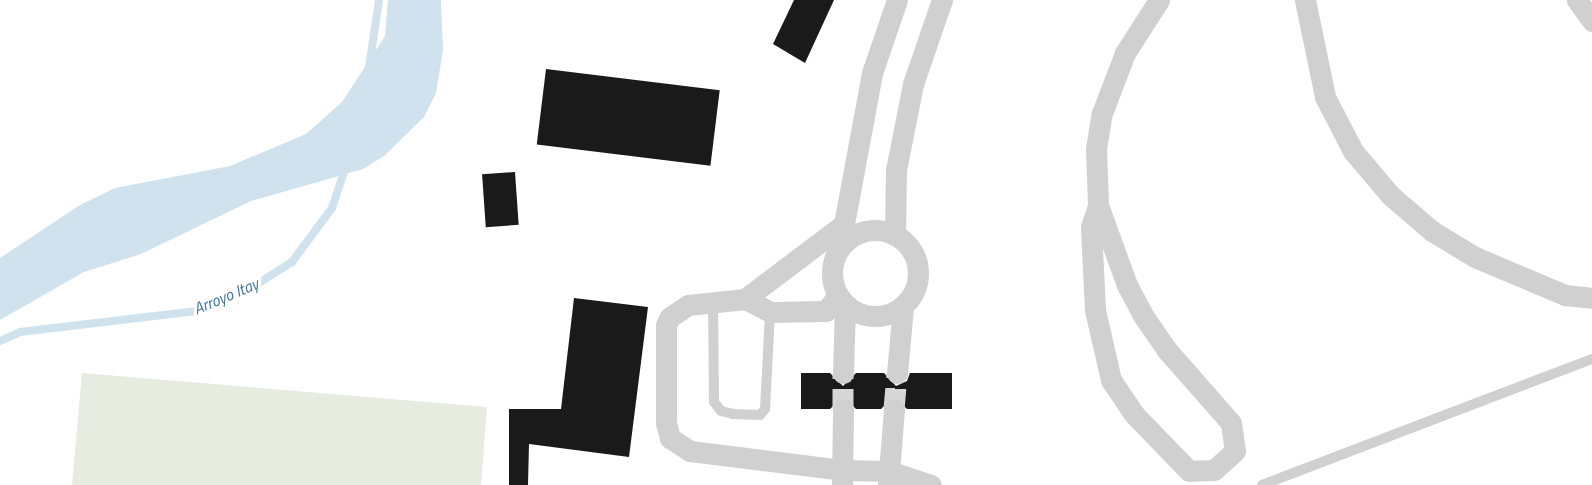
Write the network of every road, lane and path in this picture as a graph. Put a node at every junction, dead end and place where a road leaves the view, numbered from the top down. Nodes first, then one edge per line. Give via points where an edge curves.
1 (897, 0) edge
2 (942, 0) edge
3 (1159, 0) edge
4 (1305, 0) edge
5 (1577, 0) edge
6 (1592, 21) edge
7 (1098, 205) junction
8 (844, 224) junction
9 (895, 234) junction
10 (839, 248) junction
11 (1548, 285) junction
12 (1592, 285) edge
13 (1592, 298) edge
14 (746, 299) junction
15 (842, 300) junction
16 (713, 303) junction
17 (903, 307) junction
18 (770, 312) junction
19 (1592, 359) edge
20 (843, 373) tunnel mouth
21 (897, 373) tunnel mouth
22 (843, 409) tunnel mouth
23 (894, 409) tunnel mouth
24 (842, 477) edge
25 (888, 478) edge
26 (931, 485) edge
27 (1262, 485) edge

1 - 8 street via 872,73
2 - 9 street via 913,84 896,170
3 - 7 street via 1141,23 1108,92 1096,149
4 - 11 street via 1325,97 1353,151 1390,195 1432,231 1475,257
5 - 6 street
7 - 7 street via 1091,227 1090,266 1099,344 1111,380 1175,460 1189,471 1214,470 1234,451 1231,423 1166,349 1144,317 1127,285
8 - 10 street
8 - 14 street
9 - 10 street via 870,229
9 - 17 street via 918,262 916,286
10 - 15 street via 831,272
11 - 12 street
11 - 13 street via 1565,296
14 - 16 street
14 - 18 street
15 - 17 street via 880,316
15 - 18 street via 826,311
15 - 20 street
16 - 18 lane via 714,402 721,411 733,414 760,415 765,410
16 - 24 street via 682,308 666,325 666,423 676,446
17 - 21 street
19 - 27 lane
22 - 24 street
23 - 25 street
24 - 25 street
25 - 26 street

